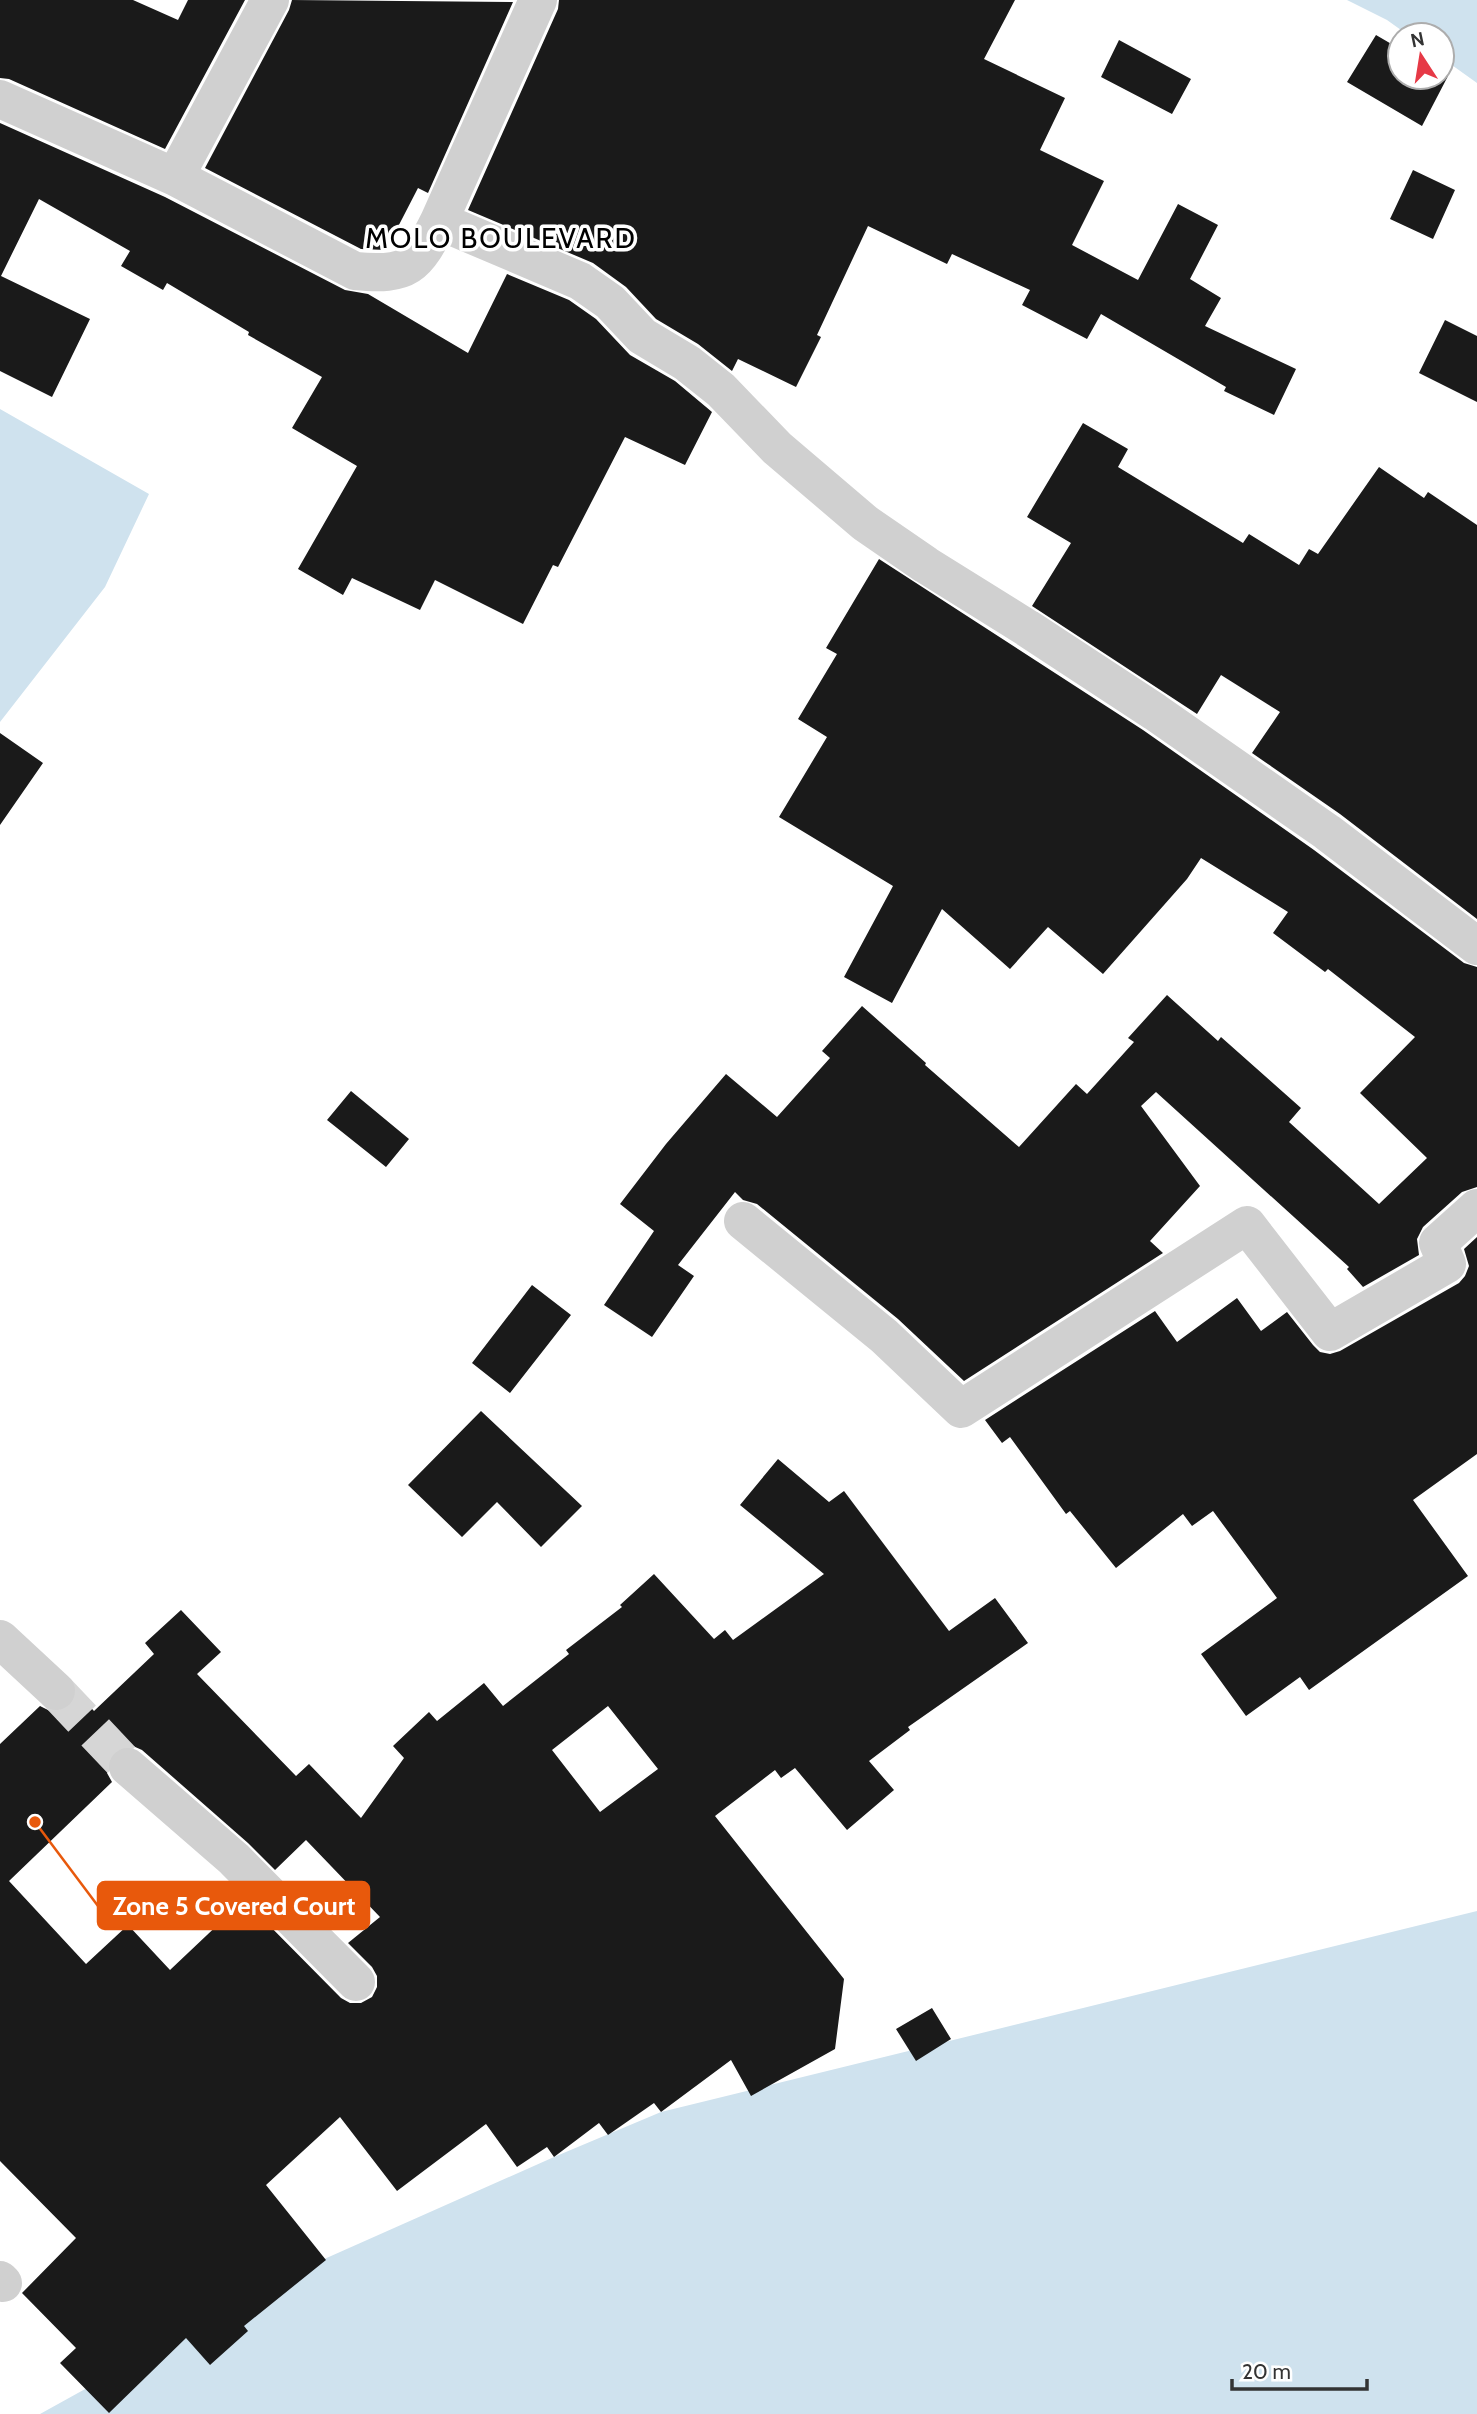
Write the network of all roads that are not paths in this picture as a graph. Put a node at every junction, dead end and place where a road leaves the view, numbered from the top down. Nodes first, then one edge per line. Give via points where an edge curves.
1 (270, 0) edge
2 (538, 0) edge
3 (0, 99) edge
4 (175, 177) junction
5 (439, 221) junction
6 (1477, 946) edge
7 (1477, 1208) edge
8 (743, 1221) dead end
9 (0, 1639) edge
10 (56, 1691) tunnel mouth
11 (128, 1767) tunnel mouth
12 (356, 1982) dead end

1 - 4 street
2 - 5 street
3 - 4 street
4 - 5 street via 355,271 406,268 422,254
5 - 6 street via 580,281 610,302 642,336 721,390 777,448 865,523 1154,712 1326,832
7 - 8 street via 1438,1243 1447,1264 1330,1332 1247,1224 961,1409 884,1336
9 - 10 street
11 - 12 street via 234,1859

